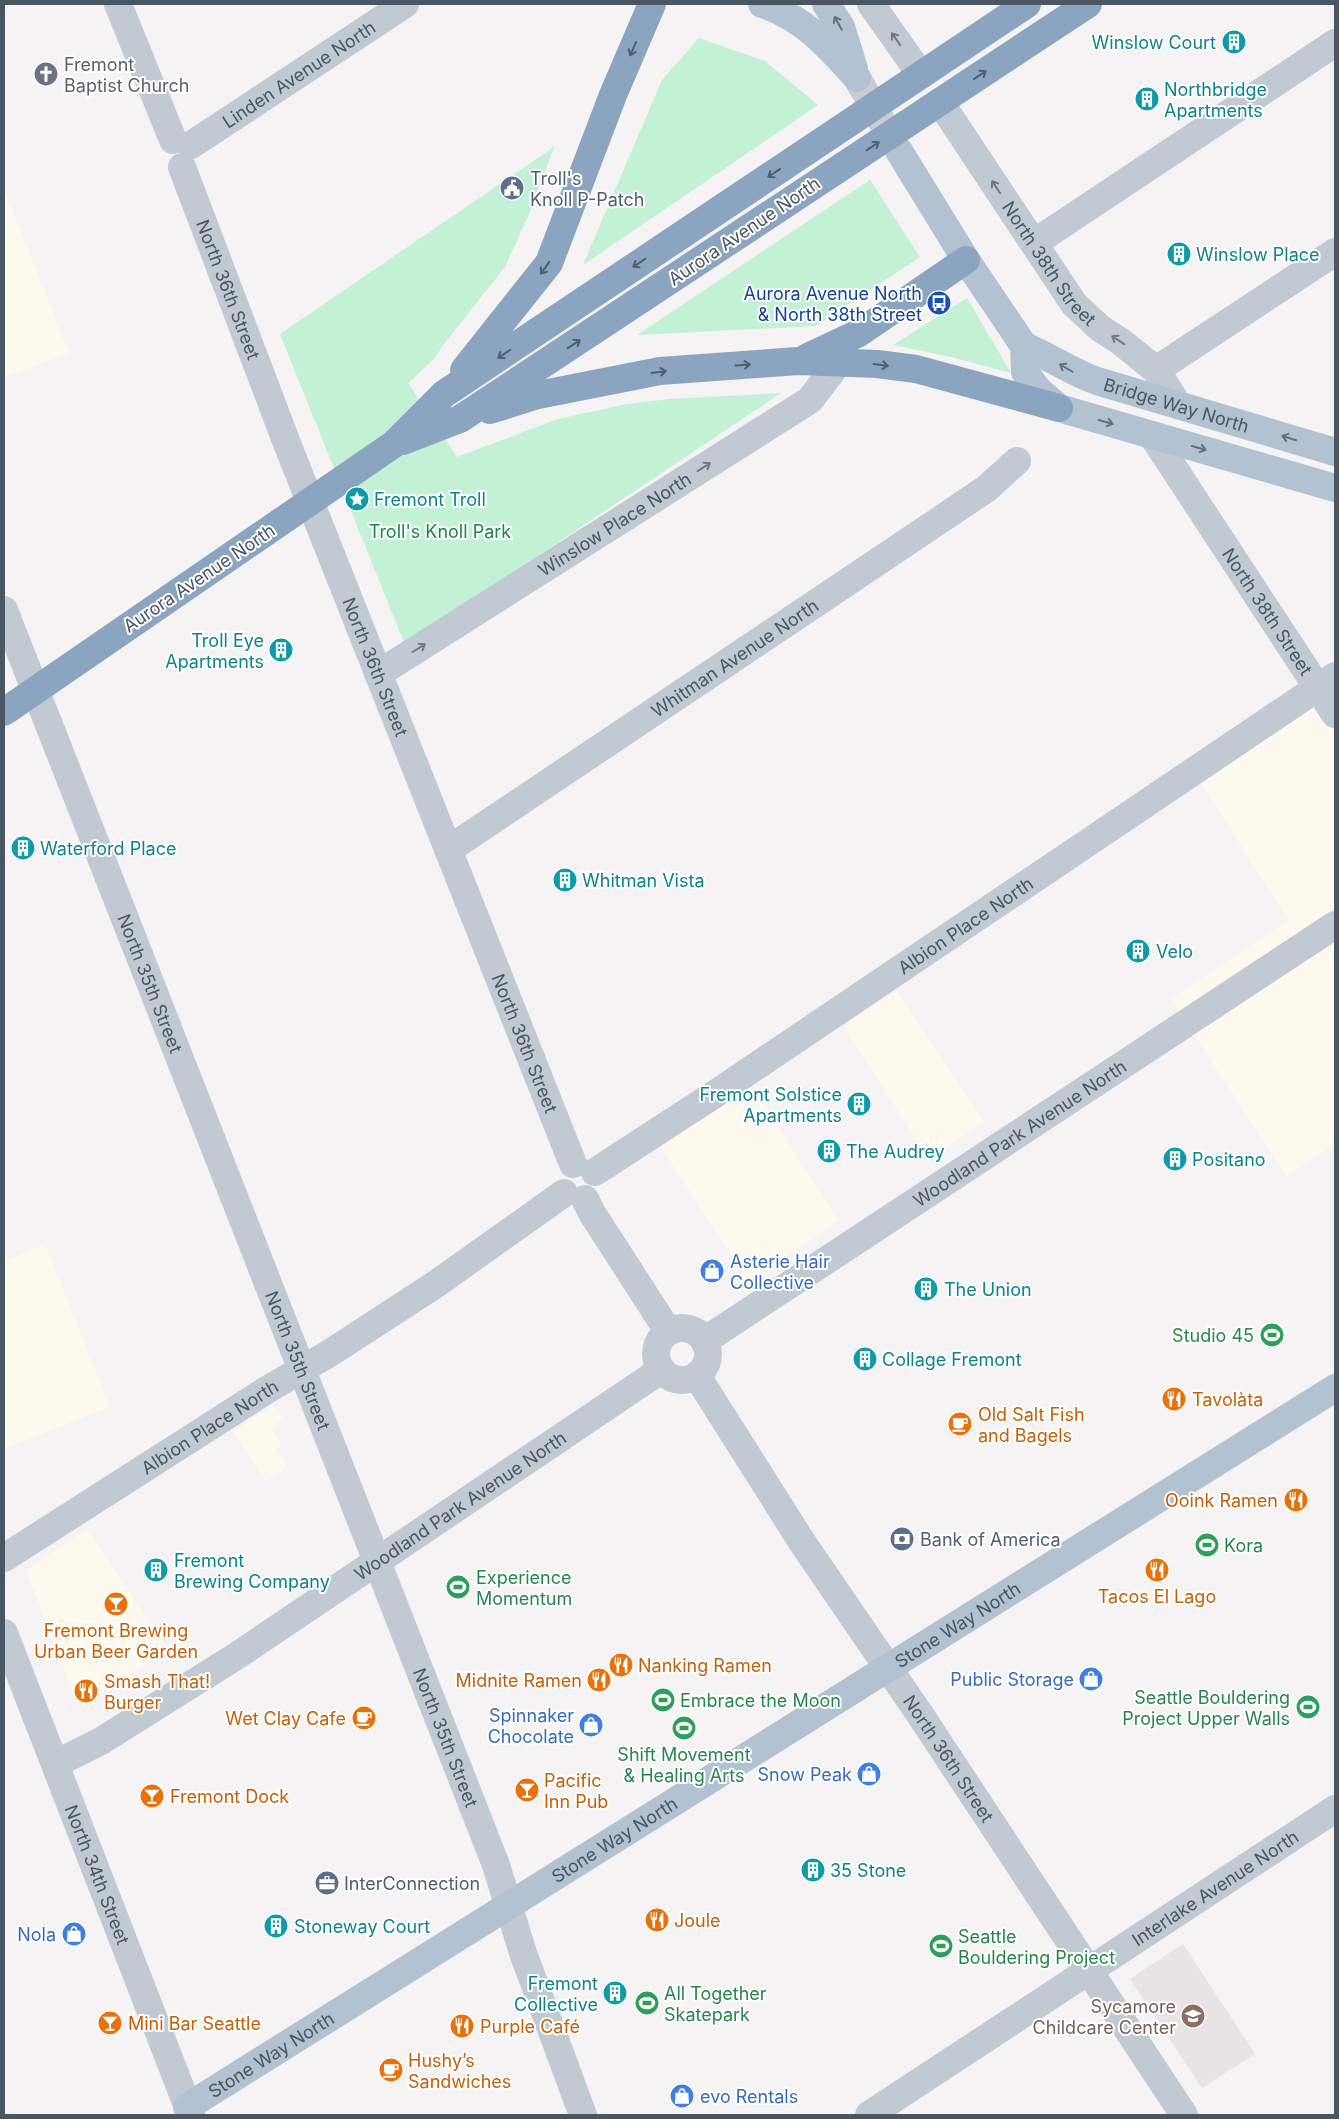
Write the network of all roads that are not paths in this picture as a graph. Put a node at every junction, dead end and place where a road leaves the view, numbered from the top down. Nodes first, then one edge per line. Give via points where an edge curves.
1 (118, 4) edge
2 (405, 4) edge
3 (652, 4) edge
4 (762, 4) edge
5 (826, 4) edge
6 (871, 4) edge
7 (1027, 4) edge
8 (1088, 4) edge
9 (1335, 43) edge
10 (912, 81) junction
11 (930, 108) junction
12 (182, 151) junction
13 (899, 151) tunnel mouth
14 (1034, 243) junction
15 (1335, 252) edge
16 (966, 260) junction
17 (1024, 346) junction
18 (798, 361) junction
19 (839, 362) junction
20 (1156, 370) junction
21 (444, 394) junction
22 (1178, 405) junction
23 (1059, 408) junction
24 (460, 419) junction
25 (1152, 435) junction
26 (394, 444) junction
27 (1335, 452) edge
28 (1017, 461) dead end
29 (1335, 488) edge
30 (315, 513) junction
31 (4, 610) edge
32 (378, 674) junction
33 (1327, 682) edge
34 (39, 700) junction
35 (4, 712) edge
36 (1335, 714) edge
37 (4, 724) edge
38 (448, 850) junction
39 (1335, 925) edge
40 (584, 1168) junction
41 (575, 1196) junction
42 (668, 1331) junction
43 (704, 1341) junction
44 (661, 1370) junction
45 (302, 1371) junction
46 (697, 1376) junction
47 (1335, 1388) edge
48 (4, 1558) edge
49 (376, 1562) junction
50 (4, 1633) edge
51 (888, 1669) junction
52 (56, 1764) junction
53 (1335, 1809) edge
54 (508, 1907) junction
55 (1088, 1972) junction
56 (184, 2112) edge
57 (583, 2115) edge
58 (869, 2115) edge
59 (1184, 2115) edge

1 - 12 street, North 36th Street
2 - 12 street, Linden Avenue North
3 -> 21 highway via 613,95 549,263
4 -> 5 main road via 795,19 817,35 857,78 841,27
10 -> 6 street
7 - 10 highway, Aurora Avenue North
11 -> 8 highway, Aurora Avenue North
9 - 14 street
10 -> 21 highway, Aurora Avenue North
14 -> 11 street, North 38th Street
24 -> 11 highway, Aurora Avenue North
12 - 30 street, North 36th Street via 241,327
13 - 16 main road
20 -> 14 street, North 38th Street via 1100,329 1074,304
15 - 20 street
16 - 17 main road
16 - 18 highway via 859,333
22 -> 17 main road, Bridge Way North via 1077,374 1045,354
17 - 23 main road via 1025,372 1038,390
18 - 19 highway
24 -> 18 highway via 538,395 625,377 660,371
19 -> 23 highway via 916,370
32 -> 19 street, Winslow Place North via 810,400
20 - 22 street, North 38th Street
21 - 26 highway, Aurora Avenue North
27 -> 22 main road, Bridge Way North
23 -> 25 main road, Bridge Way North
24 - 26 highway, Aurora Avenue North
25 -> 29 main road, Bridge Way North
25 - 33 street, North 38th Street
26 - 35 highway, Aurora Avenue North
28 - 38 street, Whitman Avenue North via 986,489
30 - 32 street, North 36th Street
30 - 34 street
31 - 34 street, North 35th Street
32 - 38 street, North 36th Street
33 - 36 street, North 38th Street
33 - 40 street, Albion Place North via 724,1088
34 - 37 street
34 - 45 street, North 35th Street
38 - 40 street, North 36th Street
39 - 43 street, Woodland Park Avenue North
40 - 41 street via 597,1185 591,1196
41 - 42 street via 592,1213
41 - 45 street, Albion Place North
42 - 43 street via 693,1330
42 - 44 street via 657,1344 655,1352
43 - 46 street via 707,1361
44 - 46 street via 680,1381
44 - 49 street, Woodland Park Avenue North
45 - 48 street, Albion Place North via 270,1388
45 - 49 street, North 35th Street
46 - 51 street, North 36th Street via 787,1519
47 - 51 main road, Stone Way North
49 - 52 street, Woodland Park Avenue North via 230,1660 101,1741
49 - 54 street, North 35th Street via 496,1865
50 - 52 street, North 34th Street
51 - 54 main road, Stone Way North
51 - 55 street, North 36th Street
52 - 56 street, North 34th Street
53 - 55 street, Interlake Avenue North
54 - 56 main road, Stone Way North
54 - 57 street, North 35th Street
55 - 58 street, Interlake Avenue North
55 - 59 street, North 36th Street

